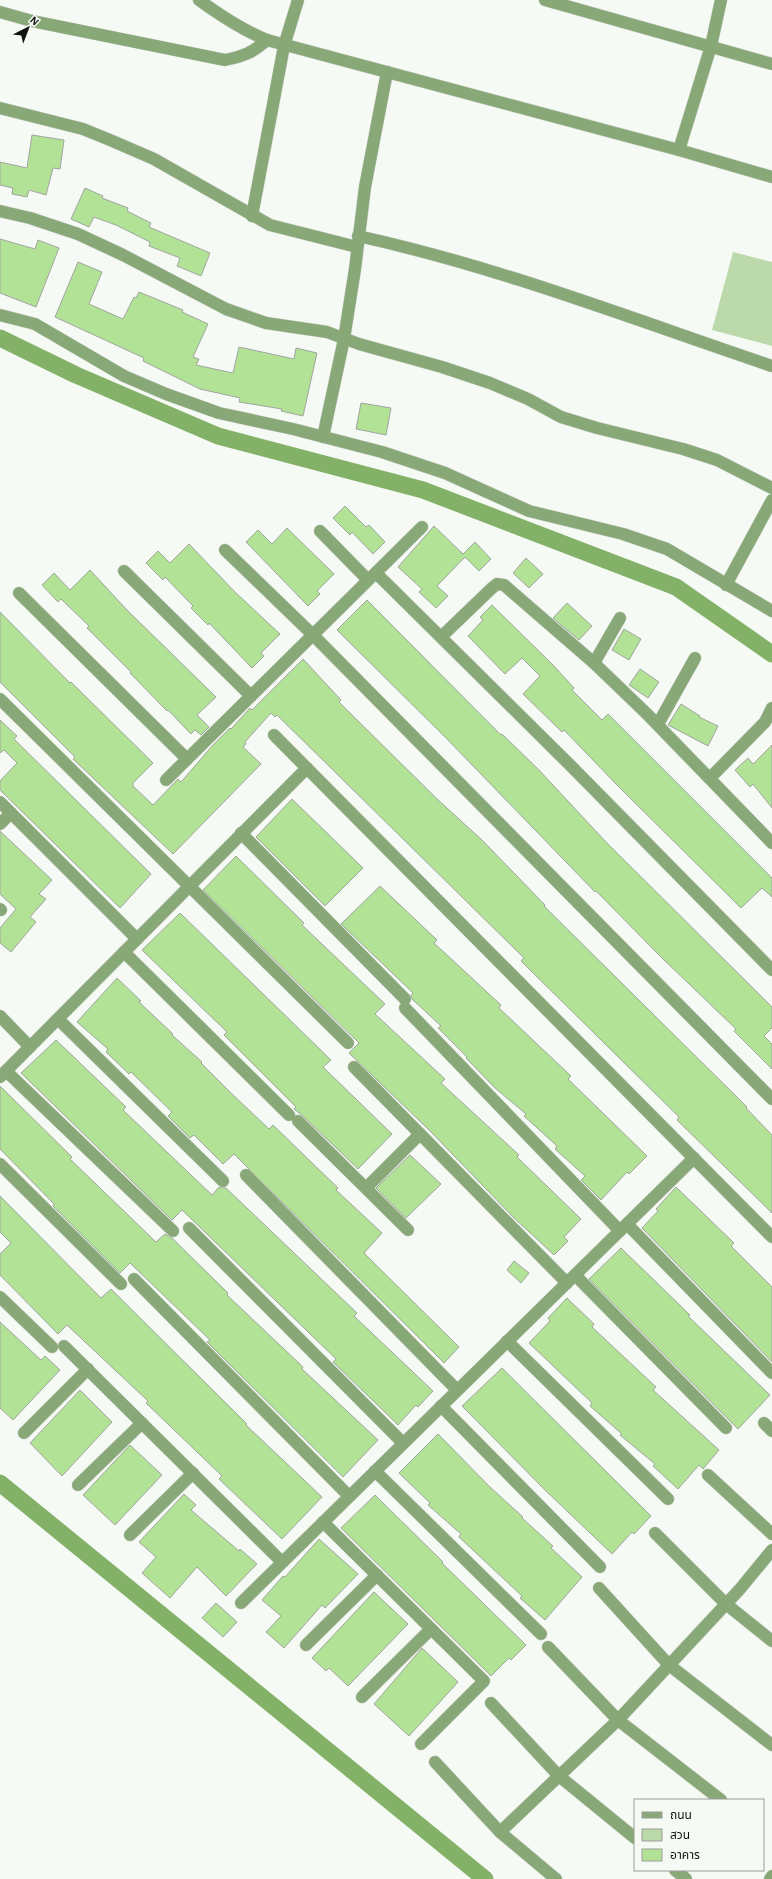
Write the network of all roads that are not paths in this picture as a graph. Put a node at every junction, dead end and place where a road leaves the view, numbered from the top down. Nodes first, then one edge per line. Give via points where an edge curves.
1 (199, 0) edge
2 (298, 0) edge
3 (545, 0) edge
4 (721, 0) edge
5 (0, 12) edge
6 (267, 40) junction
7 (284, 46) junction
8 (711, 46) junction
9 (772, 64) edge
10 (387, 72) junction
11 (0, 108) edge
12 (678, 150) junction
13 (772, 177) edge
14 (0, 211) edge
15 (252, 216) junction
16 (358, 241) junction
17 (0, 314) edge
18 (344, 339) junction
19 (772, 366) edge
20 (324, 437) junction
21 (772, 488) edge
22 (772, 500) edge
23 (422, 527) dead end
24 (320, 531) dead end
25 (225, 550) dead end
26 (124, 571) dead end
27 (372, 576) junction
28 (726, 585) junction
29 (19, 593) dead end
30 (772, 611) edge
31 (620, 618) dead end
32 (313, 635) junction
33 (441, 637) junction
34 (695, 658) dead end
35 (594, 663) junction
36 (251, 696) junction
37 (0, 699) edge
38 (772, 708) edge
39 (658, 724) junction
40 (769, 725) edge
41 (274, 735) dead end
42 (187, 759) junction
43 (307, 768) junction
44 (710, 778) junction
45 (166, 780) dead end
46 (0, 802) edge
47 (11, 813) junction
48 (0, 824) edge
49 (241, 833) junction
50 (772, 842) edge
51 (189, 886) junction
52 (137, 939) junction
53 (124, 952) junction
54 (772, 970) edge
55 (0, 1016) edge
56 (58, 1019) junction
57 (348, 1043) dead end
58 (30, 1047) junction
59 (354, 1067) dead end
60 (3, 1074) edge
61 (772, 1099) edge
62 (420, 1134) junction
63 (694, 1158) junction
64 (0, 1164) edge
65 (246, 1175) dead end
66 (223, 1181) dead end
67 (366, 1188) junction
68 (623, 1227) junction
69 (189, 1228) dead end
70 (408, 1230) dead end
71 (173, 1231) dead end
72 (772, 1237) edge
73 (134, 1279) dead end
74 (571, 1279) junction
75 (121, 1284) dead end
76 (0, 1296) edge
77 (507, 1341) junction
78 (88, 1369) junction
79 (772, 1373) edge
80 (457, 1390) junction
81 (441, 1406) junction
82 (142, 1423) junction
83 (726, 1428) dead end
84 (24, 1433) dead end
85 (403, 1443) junction
86 (375, 1471) junction
87 (192, 1473) junction
88 (708, 1475) dead end
89 (78, 1485) dead end
90 (349, 1496) junction
91 (668, 1499) dead end
92 (323, 1522) junction
93 (655, 1533) dead end
94 (772, 1534) edge
95 (130, 1535) dead end
96 (772, 1550) edge
97 (282, 1562) junction
98 (600, 1567) dead end
99 (377, 1575) junction
100 (599, 1588) dead end
101 (241, 1603) dead end
102 (726, 1604) junction
103 (431, 1629) junction
104 (541, 1634) dead end
105 (772, 1641) edge
106 (306, 1645) dead end
107 (548, 1647) dead end
108 (670, 1664) junction
109 (362, 1698) dead end
110 (491, 1703) dead end
111 (618, 1720) junction
112 (422, 1744) dead end
113 (772, 1745) edge
114 (435, 1762) dead end
115 (559, 1776) junction
116 (720, 1799) edge
117 (500, 1832) junction
118 (634, 1837) edge
119 (676, 1871) edge
120 (772, 1876) edge
121 (556, 1879) edge
122 (686, 1879) edge
123 (770, 1879) edge

1 - 6 street via 243,30
2 - 7 street
3 - 8 street
4 - 8 street
5 - 6 street via 32,21 225,60 254,51
6 - 7 street
7 - 10 street
7 - 15 street
8 - 9 street
8 - 12 street
10 - 12 street
10 - 16 street via 365,186
11 - 15 street via 83,128 154,159
12 - 13 street
14 - 18 street via 78,234 226,309 266,323 327,332
15 - 16 street via 270,225
16 - 18 street
16 - 19 street via 469,263
17 - 20 street via 35,324 124,376 166,394 219,413
18 - 20 street
18 - 21 street via 490,383 561,417 717,460
20 - 28 street via 382,452 445,473 529,511 623,534 667,549 702,568
22 - 28 street
23 - 27 street
24 - 27 street
25 - 32 street
26 - 36 street
27 - 32 street
27 - 33 street
28 - 30 street
29 - 42 street
31 - 35 street
32 - 36 street
32 - 61 street
33 - 35 street via 492,588 497,584 504,585
33 - 54 street
34 - 39 street
35 - 39 street
36 - 42 street
37 - 51 street
38 - 40 street
39 - 44 street
40 - 44 street
41 - 43 street
42 - 45 street
43 - 49 street
43 - 63 street
44 - 50 street
46 - 47 street
47 - 48 street
47 - 52 street
49 - 51 street
49 - 68 street
51 - 52 street
51 - 57 street
52 - 53 street
53 - 56 street
53 - 67 street
55 - 58 street
56 - 58 street
56 - 66 street
58 - 60 street
59 - 62 street
60 - 71 street
62 - 67 street
62 - 74 street
63 - 68 street
63 - 72 street
64 - 75 street
65 - 80 street
67 - 70 street
68 - 74 street
68 - 79 street
69 - 85 street
73 - 90 street
74 - 77 street
74 - 83 street
76 - 78 street
77 - 80 street
77 - 91 street
78 - 82 street
78 - 84 street
80 - 81 street
81 - 85 street
81 - 98 street
82 - 87 street
82 - 89 street
85 - 86 street
86 - 90 street
86 - 104 street
87 - 95 street
87 - 97 street
88 - 94 street
90 - 92 street
92 - 97 street
92 - 99 street
93 - 102 street
96 - 102 street
97 - 101 street
99 - 103 street
99 - 106 street
100 - 108 street
102 - 105 street
102 - 108 street
103 - 109 street
103 - 112 street via 484,1681
107 - 111 street
108 - 111 street
108 - 113 street
110 - 115 street
111 - 115 street
111 - 116 street
114 - 117 street
115 - 117 street
115 - 118 street
117 - 121 street
119 - 122 street
120 - 123 street

